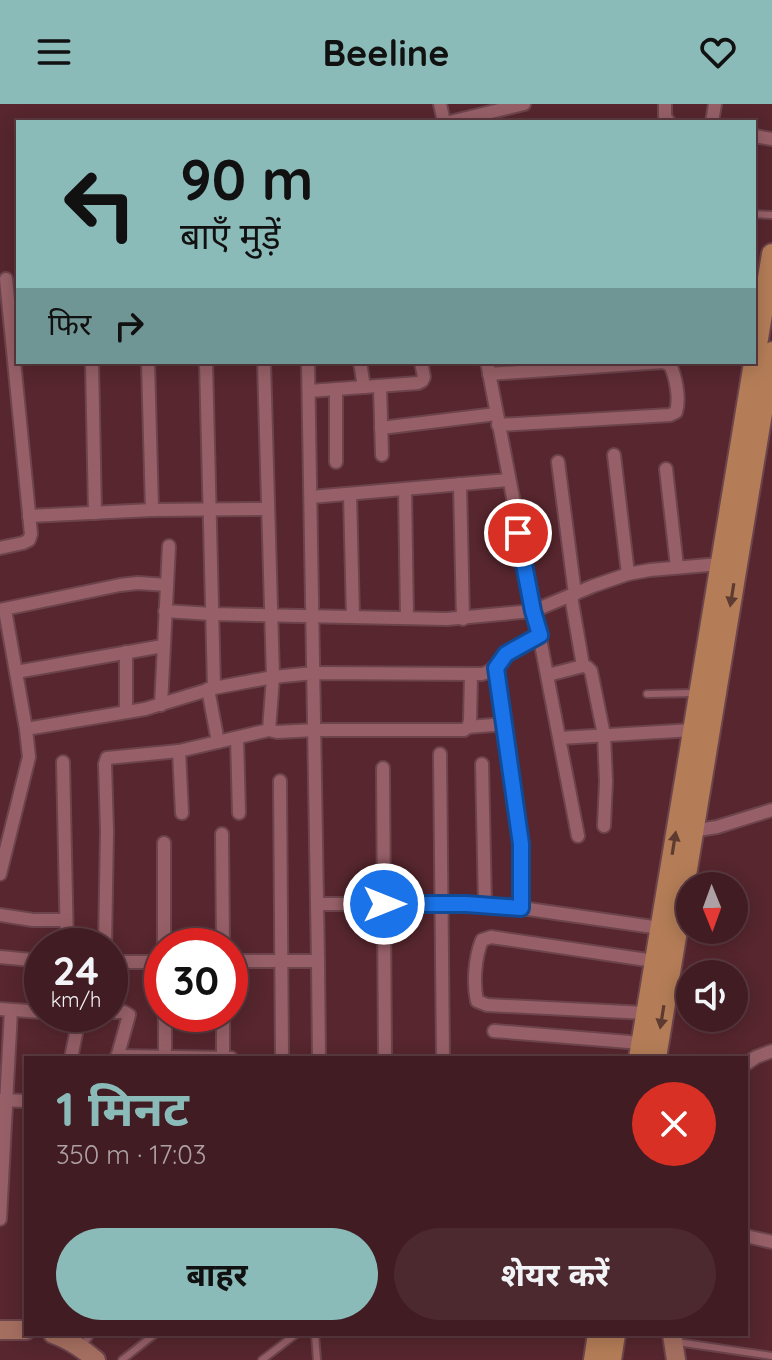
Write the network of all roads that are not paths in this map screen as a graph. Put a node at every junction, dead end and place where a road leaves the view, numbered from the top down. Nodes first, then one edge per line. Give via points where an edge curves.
1 (524, 104) edge
2 (458, 120) edge
3 (772, 254) edge
4 (8, 278) edge
5 (760, 335) edge
6 (756, 358) edge
7 (92, 364) edge
8 (148, 364) edge
9 (206, 364) edge
10 (264, 364) edge
11 (308, 364) edge
12 (360, 364) edge
13 (421, 364) edge
14 (600, 364) edge
15 (668, 364) edge
16 (755, 364) edge
17 (569, 365) edge
18 (534, 367) edge
19 (488, 368) edge
20 (380, 386) junction
21 (364, 387) junction
22 (336, 389) junction
23 (309, 391) junction
24 (497, 420) junction
25 (381, 428) junction
26 (382, 455) dead end
27 (614, 455) dead end
28 (336, 462) dead end
29 (558, 462) dead end
30 (666, 469) dead end
31 (508, 480) junction
32 (460, 484) junction
33 (405, 489) junction
34 (350, 494) junction
35 (311, 497) junction
36 (268, 509) junction
37 (152, 510) junction
38 (210, 510) junction
39 (95, 513) junction
40 (29, 516) junction
41 (169, 546) dead end
42 (0, 548) edge
43 (720, 564) junction
44 (677, 567) junction
45 (628, 574) junction
46 (167, 585) junction
47 (573, 595) junction
48 (2, 610) edge
49 (165, 611) junction
50 (533, 611) junction
51 (211, 614) junction
52 (272, 616) junction
53 (313, 616) junction
54 (353, 617) junction
55 (407, 618) junction
56 (463, 619) junction
57 (540, 635) junction
58 (163, 646) junction
59 (126, 652) junction
60 (583, 666) junction
61 (496, 668) junction
62 (16, 672) junction
63 (314, 673) junction
64 (471, 674) junction
65 (548, 675) junction
66 (273, 677) junction
67 (211, 688) junction
68 (699, 693) junction
69 (647, 694) dead end
70 (161, 705) junction
71 (126, 712) junction
72 (493, 725) dead end
73 (468, 727) junction
74 (26, 729) junction
75 (269, 730) junction
76 (315, 730) junction
77 (693, 730) junction
78 (604, 735) junction
79 (237, 738) junction
80 (560, 738) junction
81 (218, 742) junction
82 (179, 751) junction
83 (440, 754) dead end
84 (63, 762) dead end
85 (482, 764) dead end
86 (383, 768) dead end
87 (280, 781) dead end
88 (772, 810) edge
89 (182, 813) dead end
90 (239, 813) dead end
91 (6, 826) edge
92 (604, 826) dead end
93 (692, 831) junction
94 (222, 834) dead end
95 (578, 836) dead end
96 (164, 843) dead end
97 (0, 874) edge
98 (442, 903) junction
99 (318, 904) junction
100 (384, 904) junction
101 (485, 905) junction
102 (521, 908) junction
103 (0, 915) edge
104 (66, 920) junction
105 (66, 928) edge
106 (105, 928) edge
107 (164, 928) edge
108 (223, 928) edge
109 (660, 928) junction
110 (0, 957) edge
111 (24, 959) edge
112 (248, 961) edge
113 (281, 961) junction
114 (318, 961) junction
115 (654, 961) junction
116 (6, 1010) edge
117 (646, 1013) junction
118 (494, 1031) dead end
119 (76, 1032) edge
120 (124, 1032) edge
121 (165, 1032) edge
122 (223, 1032) edge
123 (640, 1050) edge
124 (772, 1051) edge
125 (71, 1056) edge
126 (117, 1056) edge
127 (165, 1056) edge
128 (223, 1056) edge
129 (282, 1056) edge
130 (319, 1056) edge
131 (385, 1056) edge
132 (443, 1056) edge
133 (656, 1056) edge
134 (748, 1063) edge
135 (3, 1100) edge
136 (24, 1101) edge
137 (0, 1219) edge
138 (748, 1236) edge
139 (772, 1242) edge
140 (0, 1330) edge
141 (24, 1330) edge
142 (59, 1336) edge
143 (152, 1336) edge
144 (293, 1336) edge
145 (315, 1336) edge
146 (598, 1336) edge
147 (615, 1336) edge
148 (86, 1341) edge
149 (674, 1345) edge
150 (772, 1356) edge
151 (96, 1360) edge
152 (122, 1360) edge
153 (262, 1360) edge
154 (317, 1360) edge
155 (594, 1360) edge
156 (611, 1360) edge

1 - 2 street
3 - 5 main road
4 - 40 street
5 - 6 main road
5 -> 93 main road
7 - 39 street
8 - 37 street
9 - 38 street
10 - 36 street
11 - 23 street
12 - 21 street
13 - 20 street via 422,381
14 - 17 street
15 - 24 street via 678,405 670,415
16 - 43 main road
17 - 18 street
18 - 19 street
19 - 24 street
20 - 21 street
20 - 25 street
21 - 22 street
22 - 23 street
22 - 28 street
23 - 35 street
24 - 25 street
24 - 31 street
25 - 26 street
27 - 45 street
29 - 47 street
30 - 44 street
31 - 32 street
31 - 50 street
32 - 33 street
32 - 56 street
33 - 34 street
33 - 55 street
34 - 35 street
34 - 54 street
35 - 53 street
36 - 38 street
36 - 52 street
37 - 38 street
37 - 39 street
38 - 51 street
39 - 40 street
40 - 42 street via 29,540
41 - 46 street
43 - 44 street
43 - 68 main road
44 - 45 street
45 - 47 street
46 - 48 street via 120,585
46 - 49 street
47 - 50 street
47 - 60 street
48 - 62 street
49 - 51 street
49 - 58 street
50 - 56 street
50 - 57 street
51 - 52 street
51 - 67 street
52 - 53 street
52 - 66 street
53 - 54 street
53 - 63 street
54 - 55 street
55 - 56 street
57 - 61 street via 506,654
57 - 65 street
58 - 59 street
58 - 70 street
59 - 62 street
59 - 71 street
60 - 65 street
60 - 78 street via 591,671
61 - 64 street
61 - 102 street via 521,844
62 - 74 street
63 - 64 street
63 - 66 street
63 - 76 street
64 - 73 street
65 - 80 street
66 - 67 street
66 - 75 street
67 - 70 street
67 - 81 street
68 - 69 lane
68 - 77 main road
70 - 71 street
71 - 74 street
72 - 73 street
73 - 76 street
74 - 91 street via 29,757
75 - 76 street
75 - 79 street
76 - 99 street
77 - 78 street
109 -> 77 main road
78 - 80 street
78 - 92 street
79 - 81 street
79 - 90 street
80 - 95 street
81 - 82 street
82 - 89 street
82 - 106 street via 107,758
83 - 98 street
84 - 104 street
85 - 101 street
86 - 100 street
87 - 113 street
88 - 93 street
91 - 97 street
93 -> 133 main road
94 - 108 street
96 - 107 street
98 - 100 street
98 - 101 street
98 - 132 street
99 - 100 street
99 - 114 street
100 - 131 street
101 - 102 street
102 - 109 street
103 - 104 street
104 - 105 street
109 - 115 main road
110 - 111 street
112 - 113 street
113 - 114 street
113 - 129 street
114 - 130 street
115 - 117 main road
115 - 117 street via 491,937 478,949 475,990 477,1001 487,1005
116 - 135 street
117 - 123 main road
118 - 123 street
119 - 125 street
120 - 126 street
121 - 127 street
122 - 128 street
124 - 134 street
135 - 136 street
135 - 137 street
138 - 139 street
140 - 141 street
142 - 148 street
143 - 152 lane
144 - 153 lane
145 - 154 lane
146 - 155 main road
147 - 156 main road
148 - 151 street
149 - 150 lane

